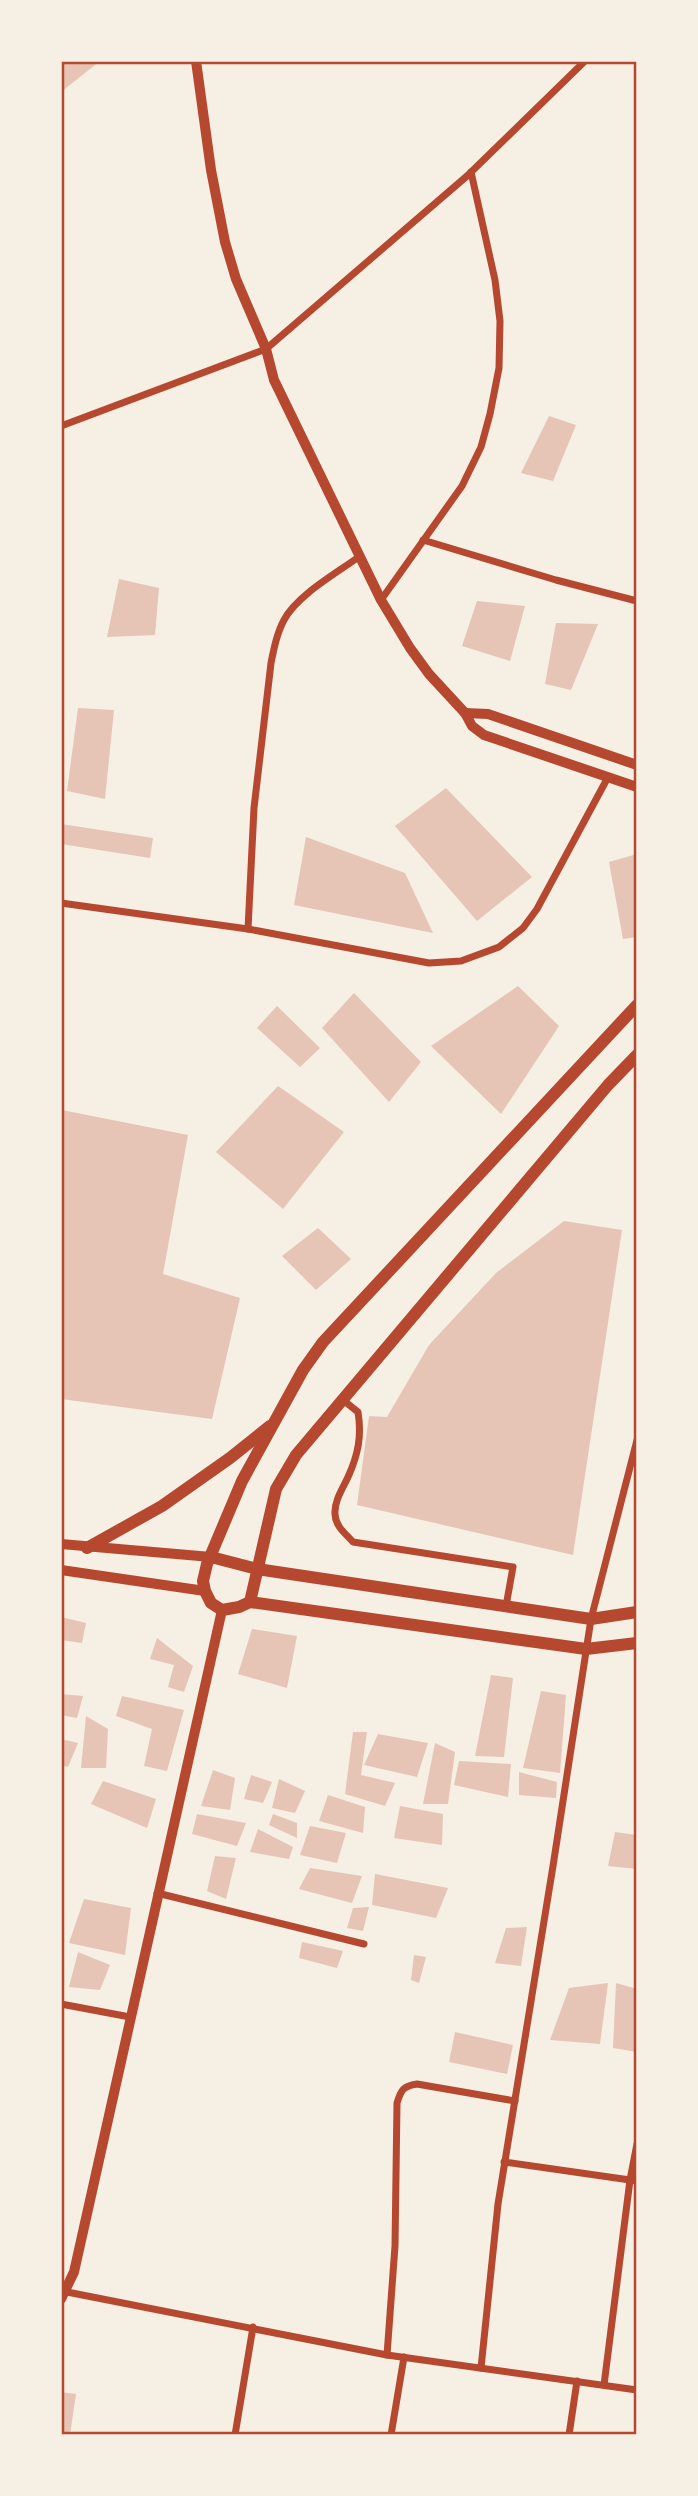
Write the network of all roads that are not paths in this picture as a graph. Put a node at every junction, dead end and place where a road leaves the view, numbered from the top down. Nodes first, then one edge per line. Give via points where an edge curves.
1 (196, 61) edge
2 (584, 61) edge
3 (471, 172) junction
4 (266, 349) junction
5 (61, 426) edge
6 (423, 540) junction
7 (360, 556) junction
8 (381, 600) junction
9 (637, 601) edge
10 (465, 713) junction
11 (637, 765) edge
12 (607, 779) junction
13 (637, 787) edge
14 (61, 903) edge
15 (248, 929) junction
16 (637, 1005) edge
17 (637, 1055) edge
18 (343, 1400) junction
19 (276, 1421) junction
20 (637, 1440) edge
21 (61, 1544) edge
22 (87, 1548) junction
23 (211, 1558) junction
24 (257, 1569) junction
25 (61, 1570) edge
26 (205, 1591) junction
27 (250, 1602) junction
28 (506, 1606) junction
29 (222, 1610) junction
30 (637, 1612) edge
31 (591, 1619) junction
32 (637, 1643) edge
33 (586, 1649) junction
34 (157, 1893) junction
35 (365, 1944) dead end
36 (61, 2004) edge
37 (130, 2017) junction
38 (514, 2101) junction
39 (637, 2144) edge
40 (504, 2162) junction
41 (634, 2180) edge
42 (64, 2296) edge
43 (253, 2327) junction
44 (387, 2355) junction
45 (404, 2357) junction
46 (481, 2368) junction
47 (577, 2381) junction
48 (604, 2385) junction
49 (637, 2390) edge
50 (236, 2435) edge
51 (391, 2435) edge
52 (569, 2435) edge

1 - 4 street via 225,242
2 - 3 street
3 - 4 street
3 - 6 street via 495,279 499,368 481,447 462,486
4 - 5 street
4 - 7 street via 274,380
6 - 8 street
6 - 9 street
7 - 8 street
7 - 15 street via 299,601 284,618 276,639 254,808
8 - 10 street via 423,665
10 - 11 street via 488,714
10 - 12 street via 484,735
12 - 13 street
12 - 15 street via 537,909 523,928 499,947 461,961 429,963
14 - 15 street
16 - 19 main road via 323,1342
17 - 18 main road
18 - 24 main road via 296,1455 276,1489
18 - 28 street via 358,1412 361,1431 338,1497 335,1515 340,1528 353,1542 513,1567
19 - 22 main road via 162,1506
19 - 23 main road via 243,1481
20 - 31 street
21 - 22 street
22 - 23 street
23 - 24 main road
23 - 26 main road via 204,1572
24 - 27 main road
24 - 28 main road
25 - 26 street
26 - 29 main road via 211,1603
27 - 29 main road
27 - 33 main road
28 - 31 main road
29 - 34 street
30 - 31 main road
31 - 33 street
32 - 33 main road
33 - 38 street
34 - 35 street
34 - 37 street
36 - 37 street
37 - 42 street via 74,2272
38 - 40 street
38 - 44 street via 417,2084 400,2091
39 - 41 street
40 - 41 street
40 - 46 street
41 - 48 street
42 - 43 street
43 - 44 street
43 - 50 street
44 - 45 street
45 - 46 street
45 - 51 street
46 - 47 street
47 - 48 street
47 - 52 street
48 - 49 street

